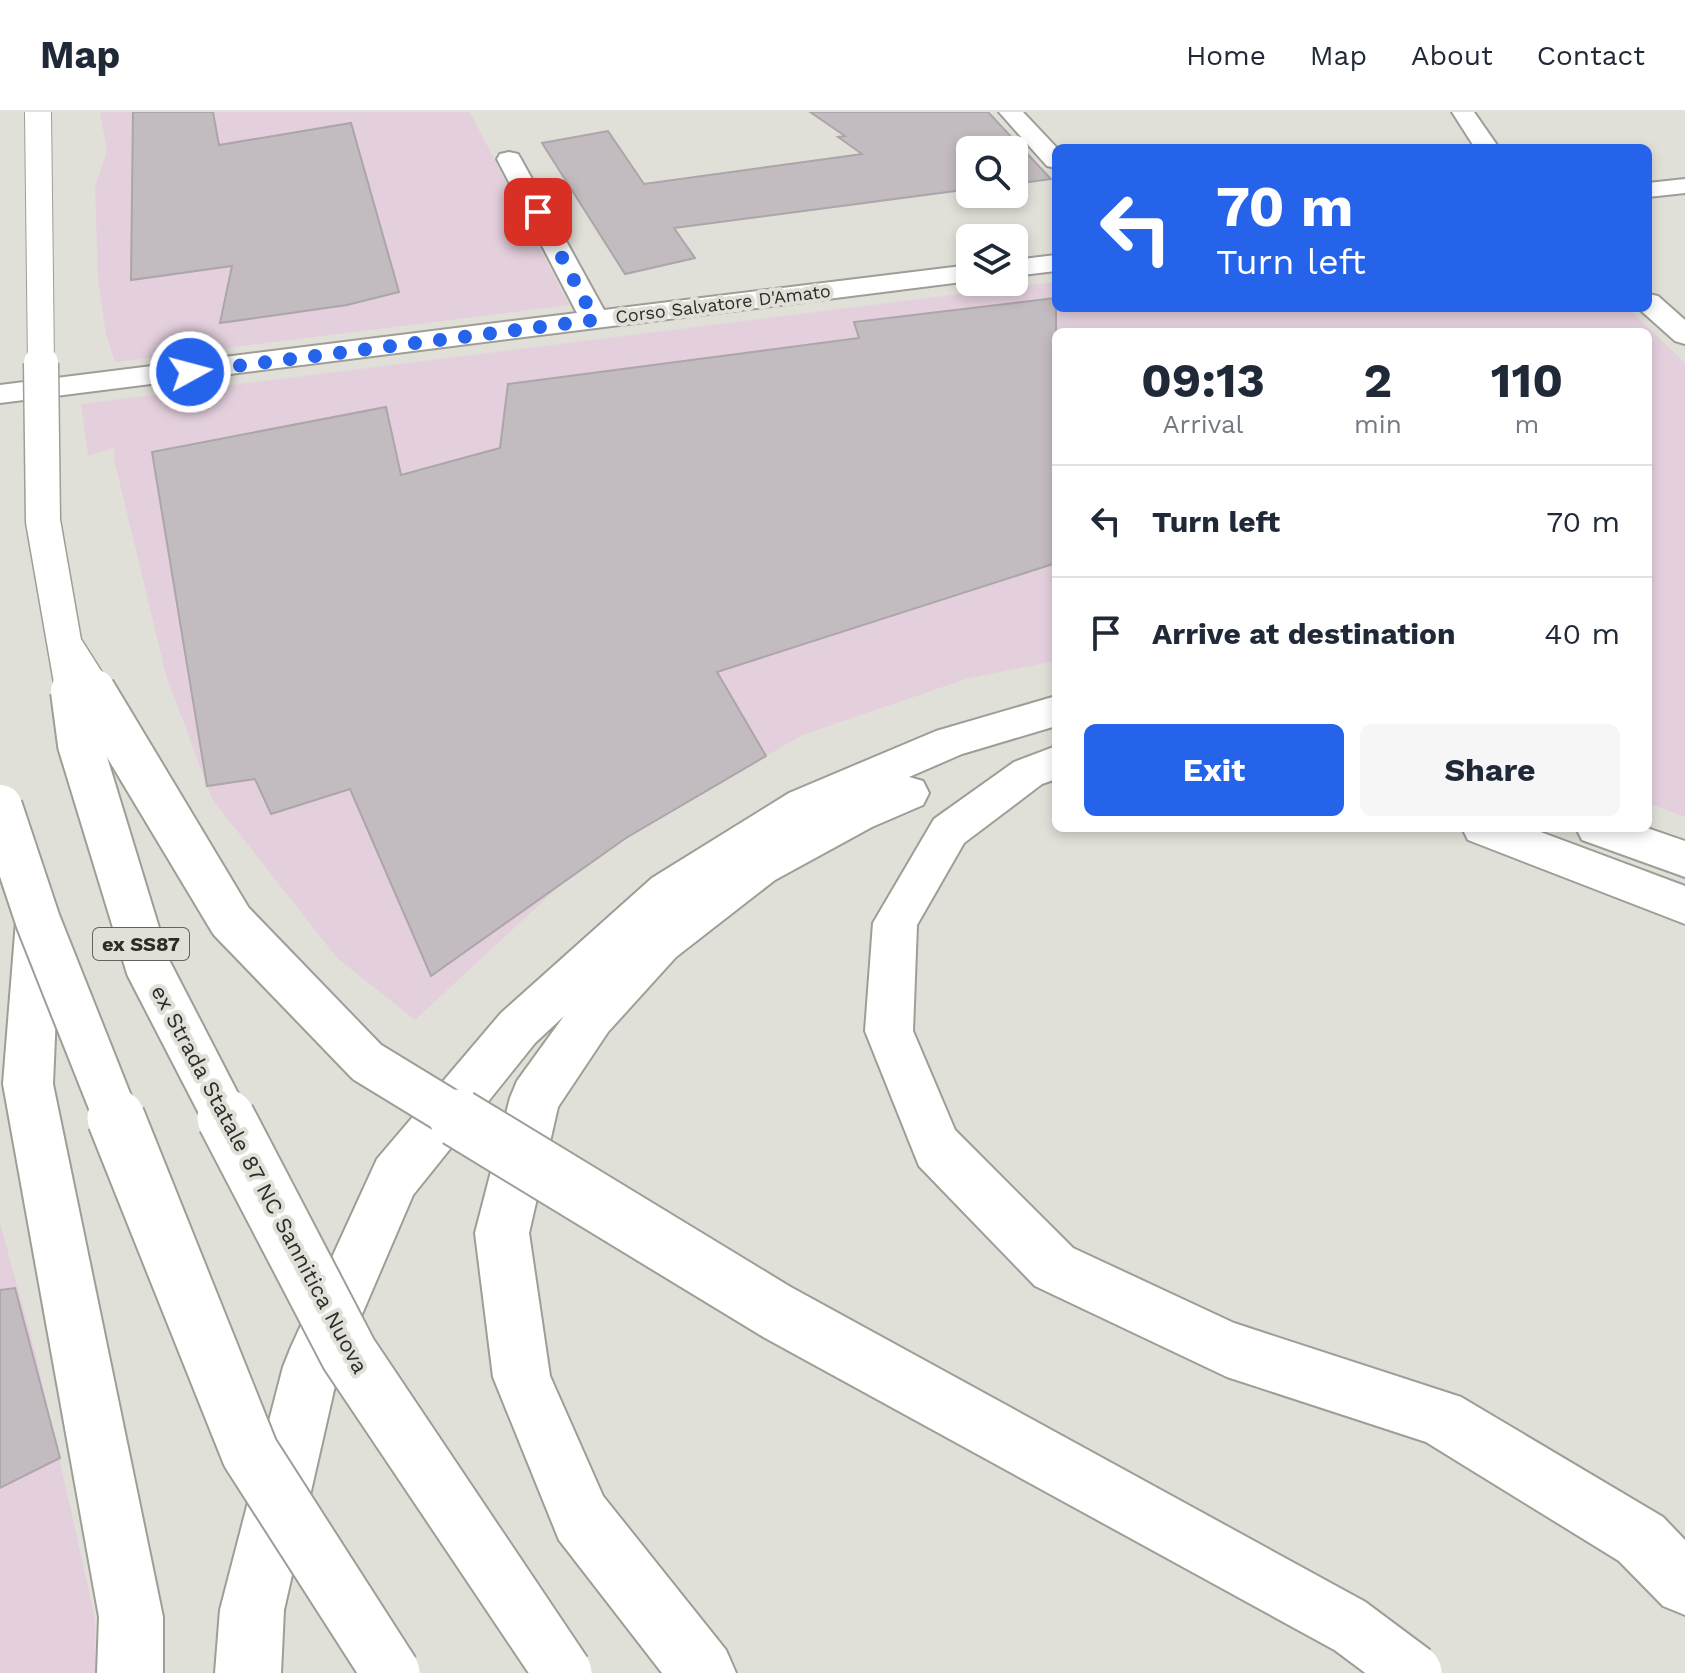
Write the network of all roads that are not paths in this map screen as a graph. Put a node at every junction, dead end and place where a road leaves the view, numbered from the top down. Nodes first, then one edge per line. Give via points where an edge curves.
1 (38, 112) edge
2 (1010, 112) edge
3 (1463, 112) edge
4 (1484, 144) edge
5 (1052, 157) edge
6 (509, 159) dead end
7 (1685, 186) edge
8 (1652, 190) edge
9 (1052, 263) edge
10 (1028, 266) edge
11 (956, 275) edge
12 (1652, 306) edge
13 (595, 320) junction
14 (1685, 335) edge
15 (0, 394) edge
16 (67, 649) junction
17 (1052, 712) edge
18 (1052, 742) edge
19 (1052, 764) edge
20 (0, 807) edge
21 (1493, 832) edge
22 (1608, 832) edge
23 (1685, 859) edge
24 (1685, 905) edge
25 (38, 921) junction
26 (1685, 1584) edge
27 (130, 1673) edge
28 (248, 1673) edge
29 (391, 1673) edge
30 (563, 1673) edge
31 (703, 1673) edge
32 (1413, 1673) edge

1 - 16 main road, ex Strada Statale 87 NC Sannitica Nuova / ex SS87, bridge via 43,521
2 - 5 main road
3 - 4 main road
6 - 13 main road
7 - 8 main road
9 - 10 main road
11 - 13 main road, Corso Salvatore D'Amato
12 - 14 main road
13 - 15 main road, Corso Salvatore D'Amato
16 - 30 main road, ex Strada Statale 87 NC Sannitica Nuova / ex SS87, bridge via 80,744 148,967 349,1354
16 - 32 main road, bridge via 231,921 367,1062 777,1312 1350,1626
17 - 28 main road via 950,742 804,805 668,891 518,1028 395,1177 311,1367 252,1610
18 - 31 main road via 969,766 857,815 760,867 660,943 591,1017 535,1098 502,1233 522,1377 581,1518
19 - 26 main road via 1028,773 949,831 895,923 889,1031 937,1148 1054,1267 1227,1349 1440,1418 1641,1539
20 - 25 main road, bridge
21 - 24 main road
22 - 23 main road
25 - 27 main road via 28,1084 131,1617
25 - 29 main road, bridge via 250,1453

